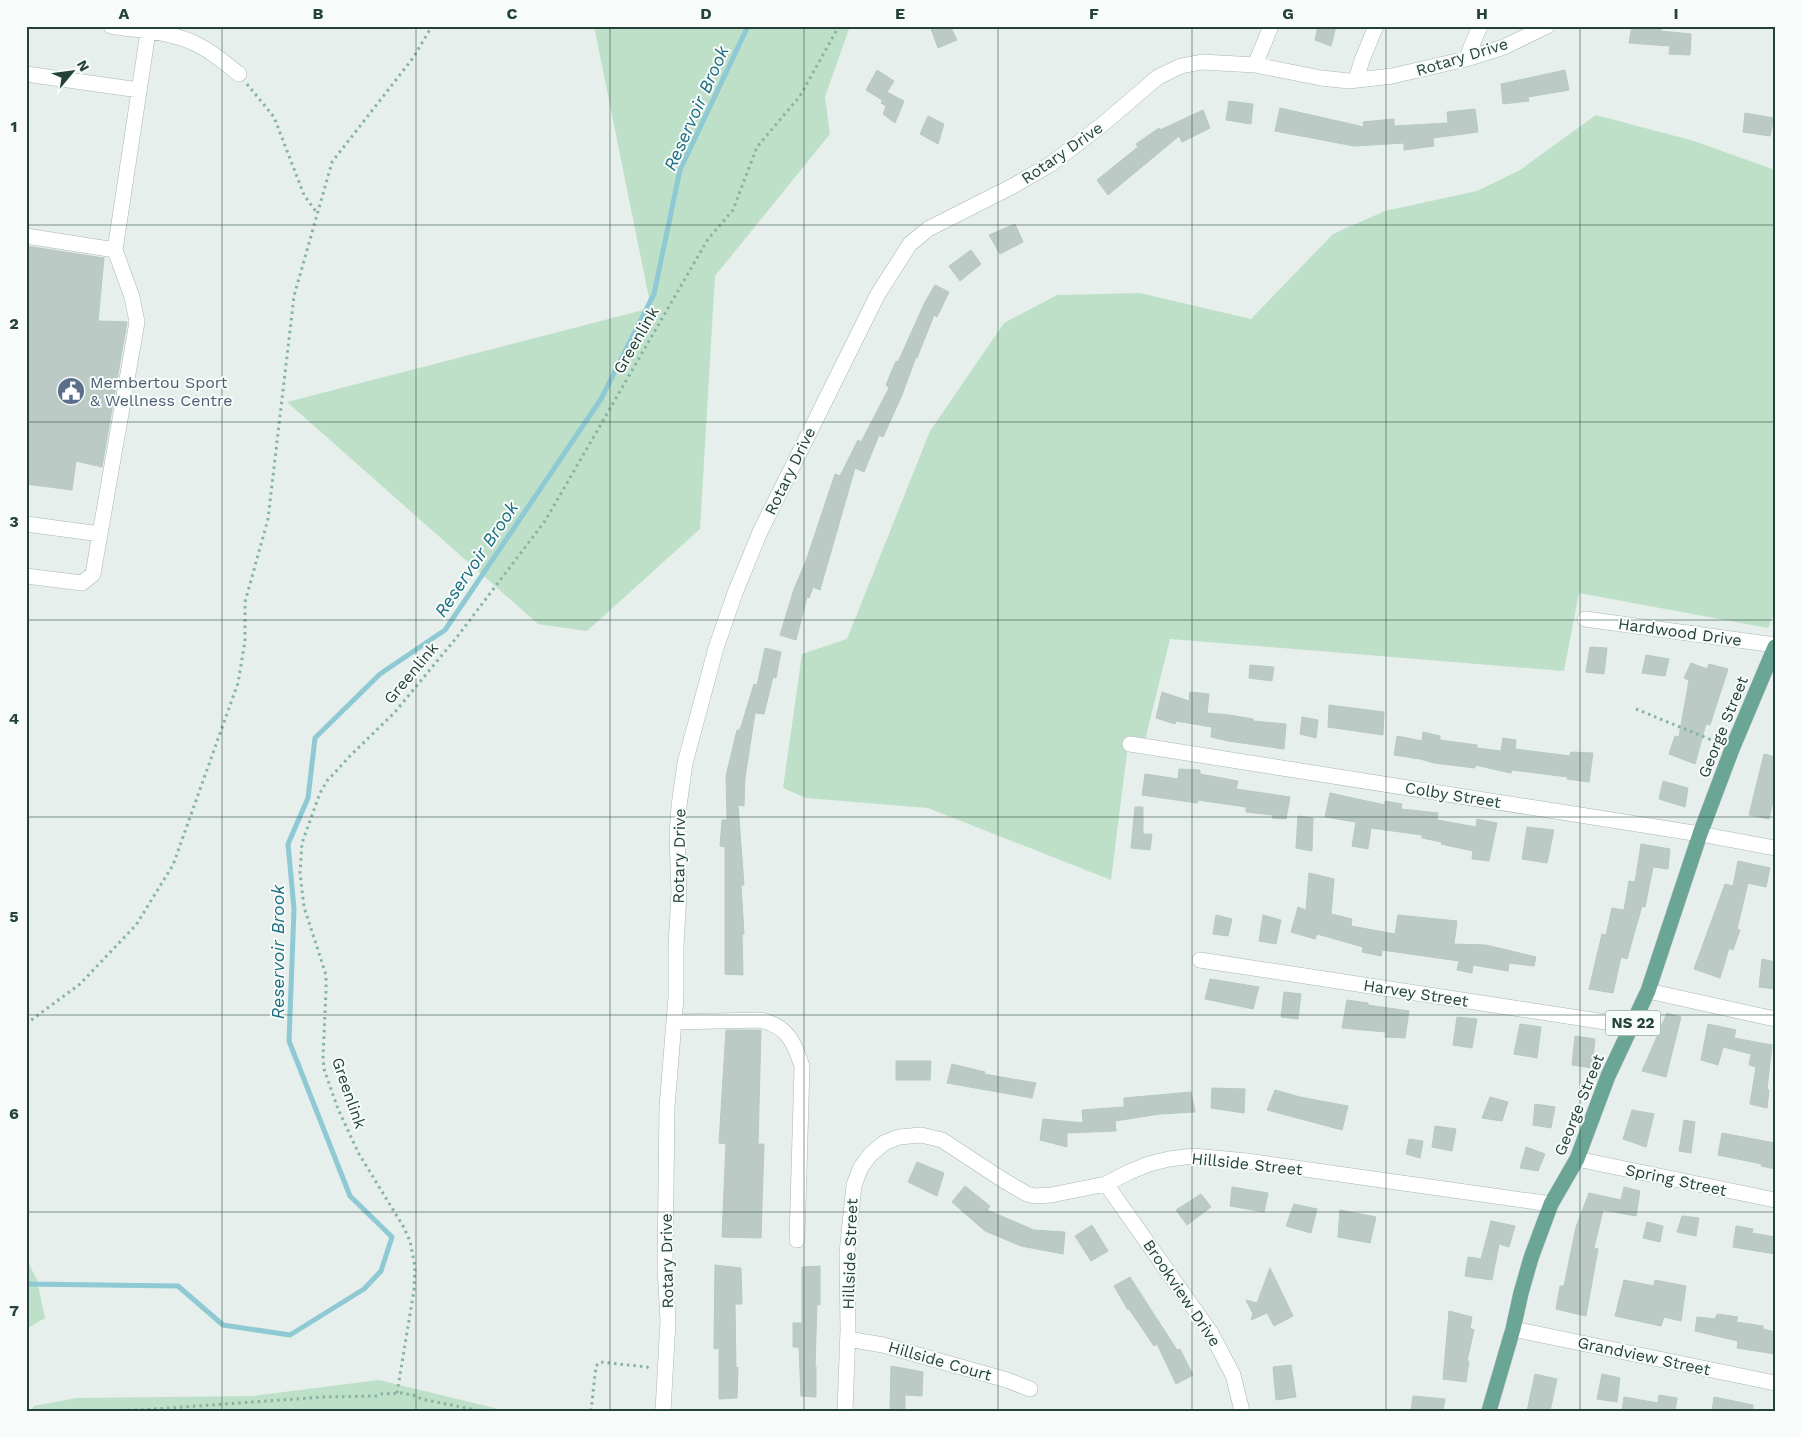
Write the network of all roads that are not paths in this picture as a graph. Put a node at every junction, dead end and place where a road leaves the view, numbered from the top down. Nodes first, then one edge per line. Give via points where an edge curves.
1 (111, 26) edge
2 (1271, 26) edge
3 (1376, 26) edge
4 (1480, 26) edge
5 (1547, 26) edge
6 (148, 32) junction
7 (1466, 59) junction
8 (1255, 65) junction
9 (26, 74) edge
10 (239, 74) road end
11 (1356, 80) junction
12 (139, 90) junction
13 (26, 236) edge
14 (115, 250) junction
15 (26, 524) edge
16 (100, 534) junction
17 (26, 576) edge
18 (1585, 619) dead end
19 (1775, 646) edge
20 (1130, 744) dead end
21 (1700, 834) junction
22 (1775, 848) edge
23 (1200, 960) dead end
24 (1648, 991) junction
25 (1775, 1019) edge
26 (674, 1022) junction
27 (1632, 1026) junction
28 (1577, 1159) junction
29 (1106, 1184) junction
30 (1775, 1200) edge
31 (1551, 1204) junction
32 (797, 1240) dead end
33 (1513, 1328) junction
34 (848, 1339) junction
35 (1775, 1383) edge
36 (1030, 1389) dead end
37 (663, 1411) edge
38 (845, 1411) edge
39 (1242, 1411) edge
40 (1489, 1411) edge

1 - 6 street
2 - 8 street
3 - 11 street
4 - 7 street
5 - 7 street, Rotary Drive via 1504,47
6 - 10 street via 176,36 199,45
6 - 12 street
7 - 11 street, Rotary Drive via 1410,73
8 - 11 street, Rotary Drive via 1321,78
8 - 26 street, Rotary Drive via 1194,63 1166,72 1051,164 918,235 890,272 760,532 716,648 685,763 679,806
9 - 12 street
12 - 14 street
13 - 14 street
14 - 16 street via 132,297 137,322
15 - 16 street
16 - 17 street via 93,574 82,583
18 - 19 street, Hardwood Drive
19 - 21 main road, George Street / NS 22
20 - 21 street, Colby Street
21 - 22 street, Colby Street
21 - 24 main road, George Street / NS 22
23 - 27 street, Harvey Street
24 - 25 street
24 - 27 main road, George Street / NS 22
26 - 32 street via 761,1020 788,1034 796,1047 802,1066
26 - 37 street, Rotary Drive via 667,1107 665,1266 668,1321
27 - 28 main road, George Street / NS 22 via 1608,1076
28 - 30 street, Spring Street
28 - 31 main road, George Street / NS 22
29 - 31 street, Hillside Street via 1159,1161 1202,1157
29 - 34 street, Hillside Street via 1035,1196 935,1138 910,1135 884,1143 866,1159 854,1185 847,1253
29 - 39 street, Brookview Drive via 1211,1332 1229,1366
31 - 33 main road, George Street / NS 22 via 1530,1263
33 - 35 street, Grandview Street
33 - 40 main road, George Street / NS 22
34 - 36 street, Hillside Court via 883,1345
34 - 38 street, Hillside Street

